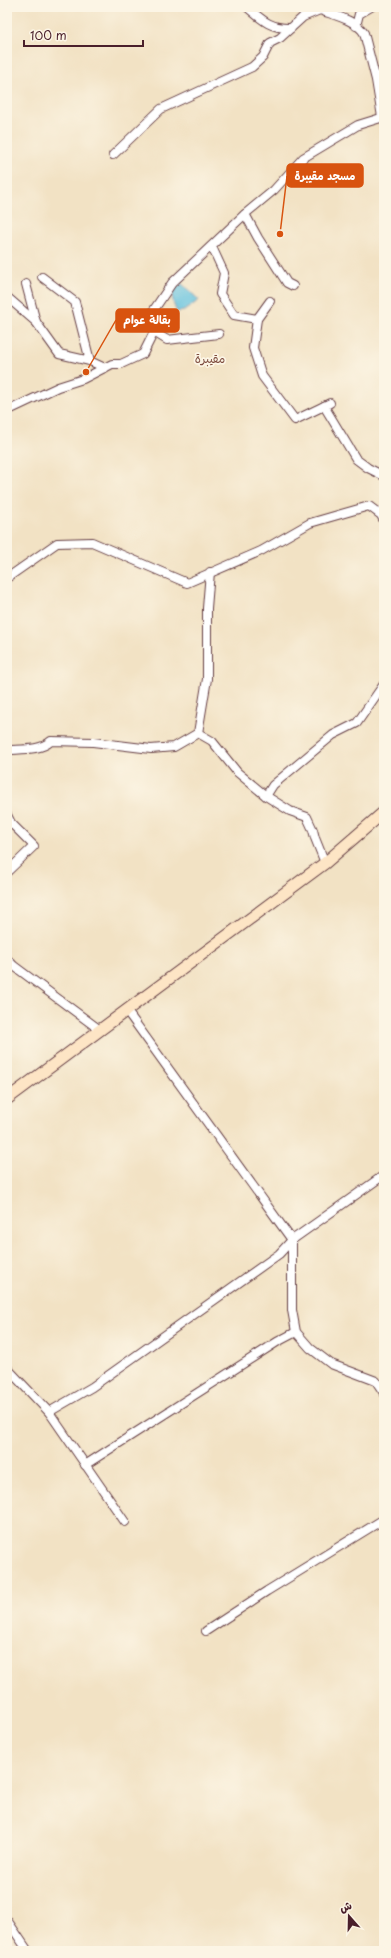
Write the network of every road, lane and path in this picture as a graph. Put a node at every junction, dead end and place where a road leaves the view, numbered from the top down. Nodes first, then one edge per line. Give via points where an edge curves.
1 (248, 7) edge
2 (371, 7) edge
3 (356, 26) junction
4 (291, 28) junction
5 (383, 117) edge
6 (113, 155) dead end
7 (245, 214) junction
8 (212, 246) junction
9 (42, 277) dead end
10 (26, 284) dead end
11 (293, 286) dead end
12 (7, 297) edge
13 (270, 301) dead end
14 (257, 319) junction
15 (36, 322) junction
16 (154, 332) junction
17 (219, 334) dead end
18 (90, 361) junction
19 (105, 368) junction
20 (7, 411) edge
21 (384, 476) edge
22 (384, 521) edge
23 (210, 572) junction
24 (7, 578) edge
25 (384, 684) edge
26 (198, 733) junction
27 (7, 750) edge
28 (266, 796) junction
29 (384, 812) edge
30 (7, 815) edge
31 (325, 863) junction
32 (7, 872) edge
33 (7, 959) edge
34 (126, 1010) junction
35 (100, 1030) junction
36 (7, 1099) edge
37 (384, 1175) edge
38 (292, 1240) junction
39 (296, 1332) junction
40 (7, 1368) edge
41 (384, 1393) edge
42 (49, 1412) junction
43 (85, 1465) junction
44 (384, 1519) edge
45 (126, 1522) dead end
46 (206, 1631) dead end
47 (7, 1920) edge
48 (28, 1951) edge

1 - 4 street via 263,21 278,28
2 - 3 street via 359,14
3 - 4 street via 320,10 303,17
3 - 5 street via 364,33
4 - 6 street via 270,43 263,57 252,67 161,109
5 - 7 street via 358,125 303,158 274,190
7 - 8 street
7 - 11 street via 287,283
8 - 14 street via 224,272 220,294 234,315
8 - 16 street via 172,283 149,317
9 - 18 street via 75,302
10 - 15 street
12 - 15 street
13 - 14 street
14 - 21 street via 254,348 262,376 293,419 297,420 327,404 356,459
15 - 18 street via 59,354
16 - 17 street via 167,340
16 - 19 street via 143,354
18 - 19 street
19 - 20 street
22 - 23 street via 381,515 369,506 310,523 261,551
23 - 24 street via 186,583 92,542 57,543
23 - 26 street via 207,679
25 - 28 street via 357,723 333,735 273,785
26 - 27 street via 174,747 151,749 94,742 51,741 46,746
26 - 28 street via 212,741 237,772
28 - 31 street via 290,811 306,817
29 - 31 street
30 - 32 street via 11,823 34,846
31 - 34 street
33 - 35 street
34 - 35 street
34 - 38 street
35 - 36 street
37 - 38 street
38 - 39 street via 292,1310
38 - 42 street via 279,1254 150,1346 92,1387
39 - 41 street via 310,1348 331,1364 376,1381
39 - 43 street
40 - 42 street
42 - 43 street
43 - 45 street
44 - 46 street
47 - 48 street

